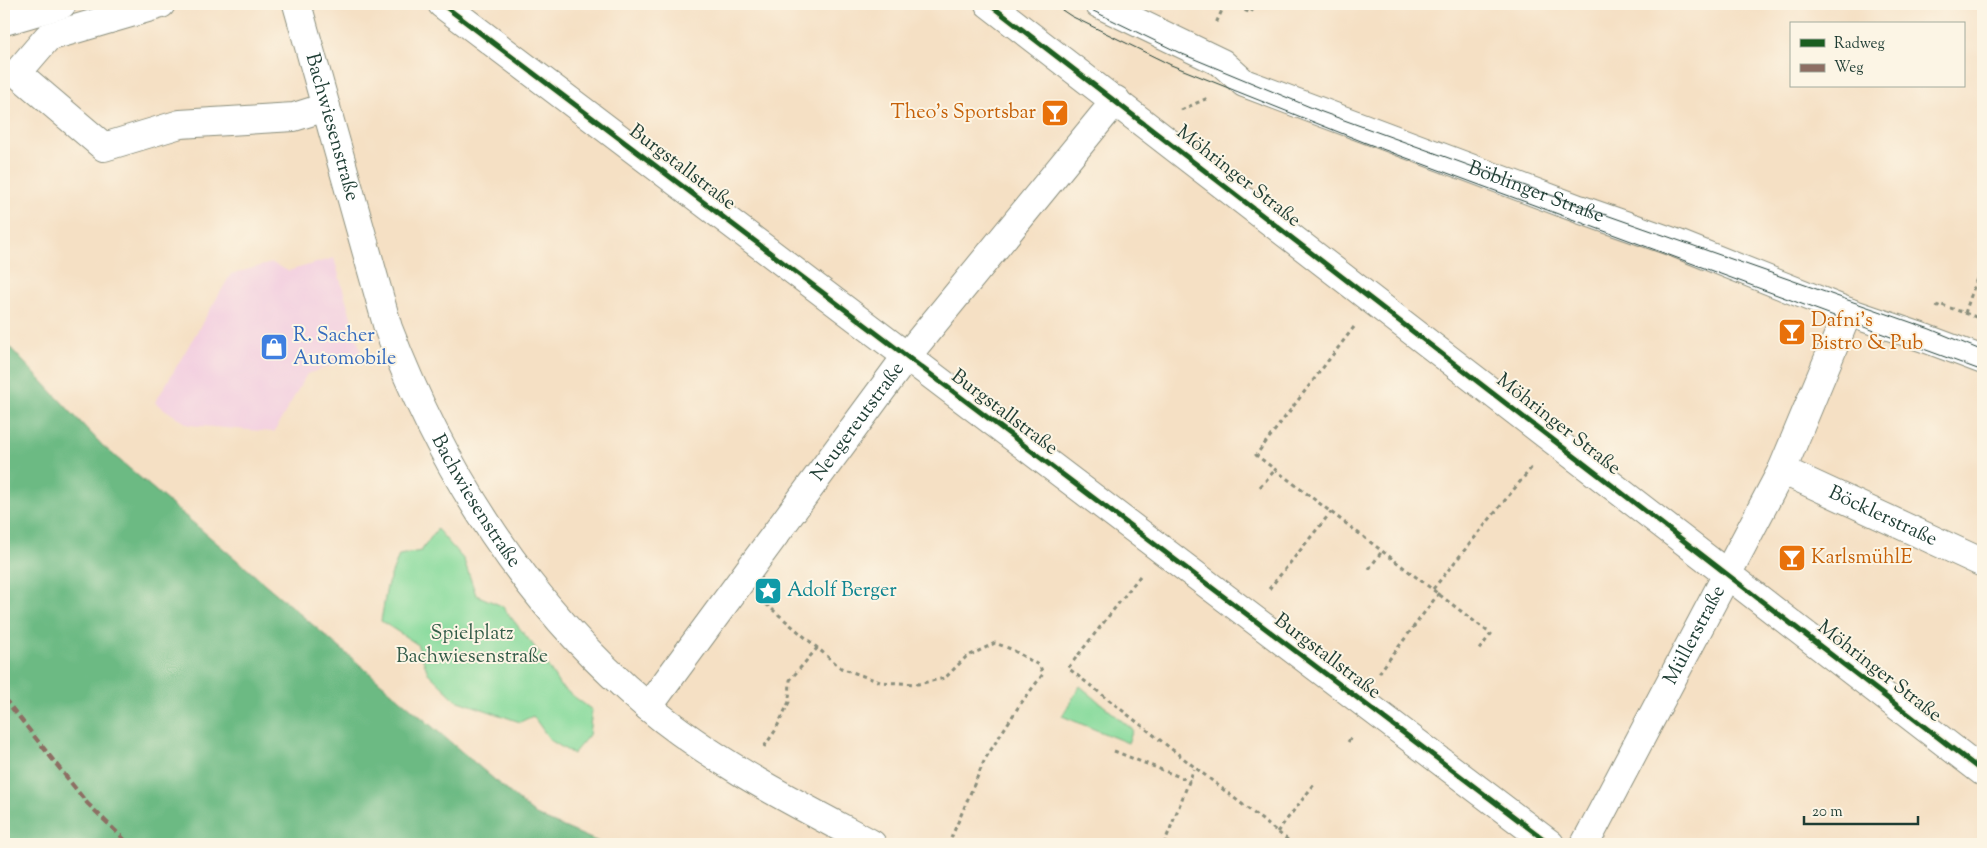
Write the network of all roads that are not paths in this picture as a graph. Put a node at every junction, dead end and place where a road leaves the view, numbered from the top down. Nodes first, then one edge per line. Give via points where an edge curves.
1 (62, 4) edge
2 (161, 4) edge
3 (297, 4) edge
4 (442, 4) edge
5 (990, 4) edge
6 (1099, 4) edge
7 (4, 21) edge
8 (1116, 100) junction
9 (326, 107) junction
10 (1848, 312) junction
11 (906, 358) junction
12 (1983, 360) edge
13 (1782, 470) junction
14 (1983, 563) edge
15 (1727, 574) junction
16 (648, 707) junction
17 (1983, 772) edge
18 (872, 844) edge
19 (1550, 844) edge
20 (1585, 844) edge

1 - 7 street
2 - 9 street via 48,36 17,73 104,147 180,124 294,117
3 - 9 street, Bachwiesenstraße
4 - 11 street, Burgstallstraße
5 - 8 street
6 - 10 street, Böblinger Straße via 1222,63 1244,83 1673,242
8 - 11 street, Neugereutstraße
8 - 15 street, Möhringer Straße
9 - 16 street, Bachwiesenstraße via 388,328 417,398 452,466 492,532 537,593 582,646
10 - 12 street, Böblinger Straße
10 - 13 street, Müllerstraße
11 - 16 street, Neugereutstraße
11 - 19 street, Burgstallstraße
13 - 14 street, Böcklerstraße
13 - 15 street, Müllerstraße
15 - 17 street, Möhringer Straße
15 - 20 street, Müllerstraße
16 - 18 street, Bachwiesenstraße via 745,774

